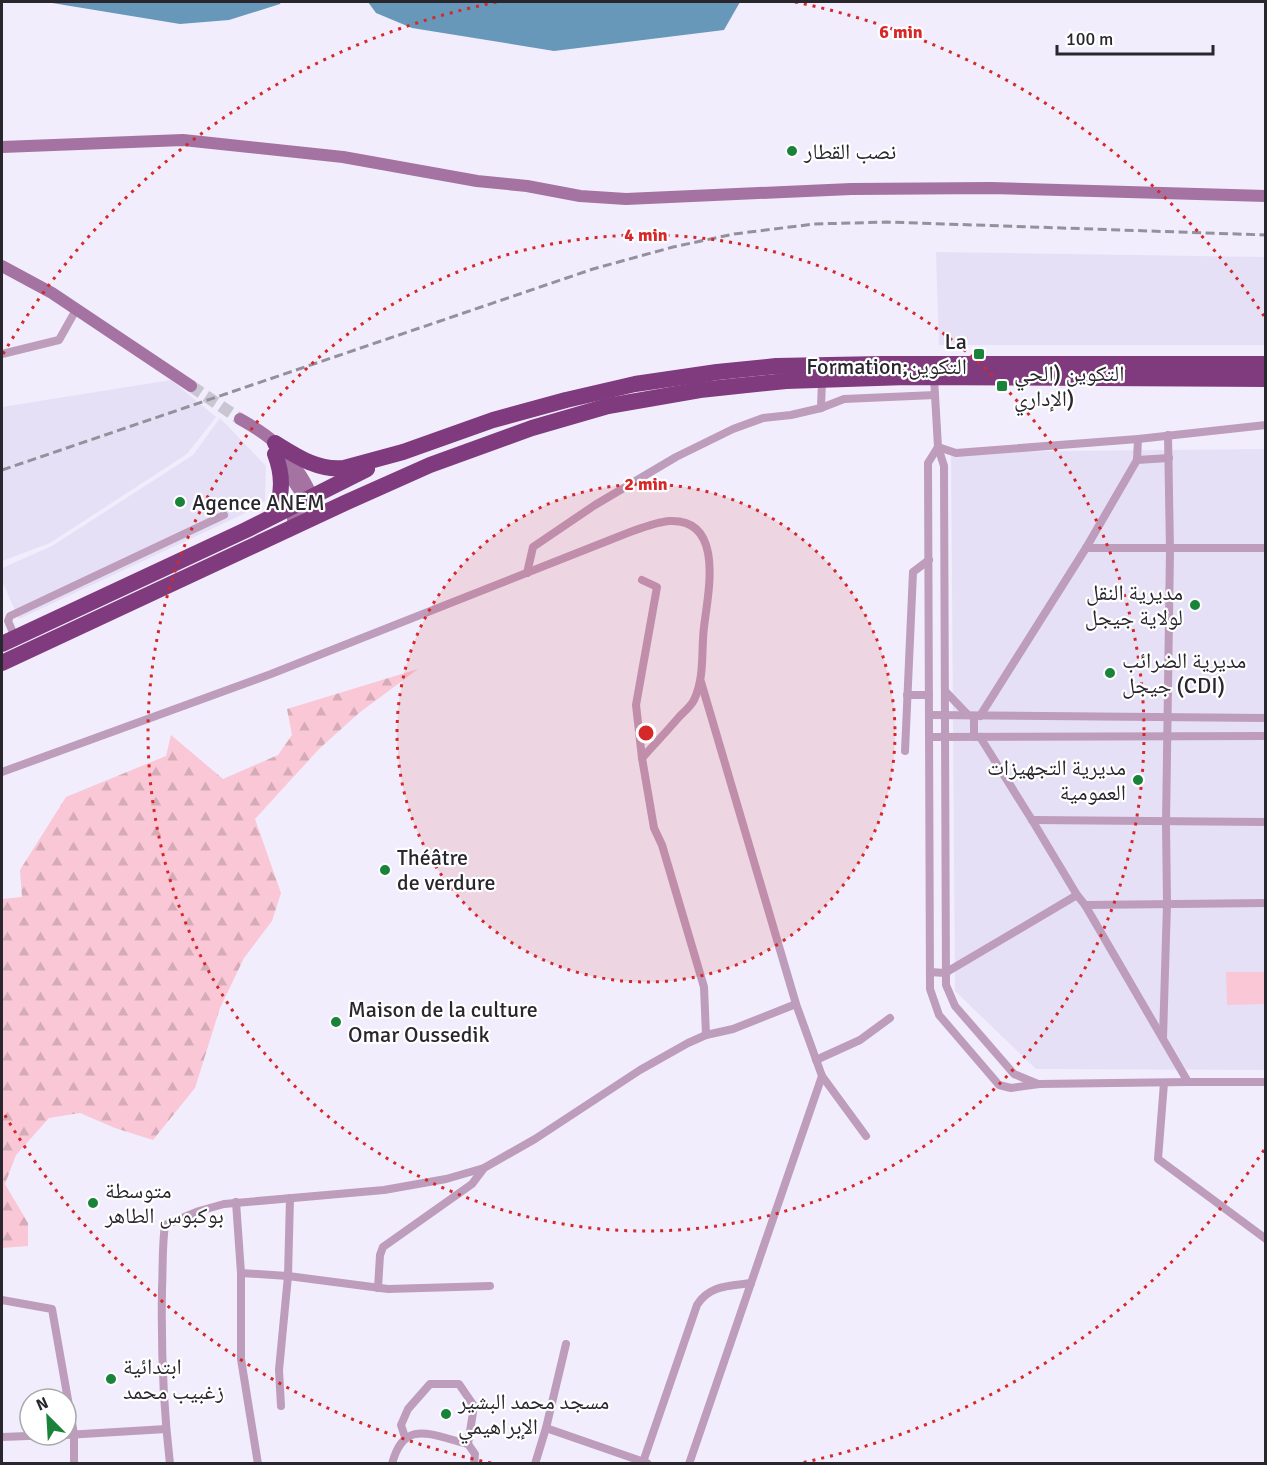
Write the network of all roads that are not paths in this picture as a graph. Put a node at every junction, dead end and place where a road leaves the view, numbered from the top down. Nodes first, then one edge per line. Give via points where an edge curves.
1 (2, 147) edge
2 (1266, 195) edge
3 (2, 266) edge
4 (77, 308) junction
5 (2, 346) edge
6 (13, 351) junction
7 (2, 354) edge
8 (1266, 364) edge
9 (907, 377) junction
10 (1266, 379) edge
11 (822, 380) junction
12 (191, 386) tunnel mouth
13 (935, 386) junction
14 (908, 396) junction
15 (821, 408) junction
16 (1266, 425) edge
17 (1168, 435) junction
18 (1138, 439) junction
19 (938, 447) junction
20 (275, 448) junction
21 (403, 452) junction
22 (1169, 458) junction
23 (1137, 460) junction
24 (314, 503) junction
25 (224, 515) dead end
26 (272, 516) junction
27 (1086, 548) junction
28 (1266, 548) edge
29 (1170, 549) junction
30 (929, 560) junction
31 (527, 573) junction
32 (642, 580) dead end
33 (8, 640) edge
34 (2, 663) edge
35 (700, 681) junction
36 (946, 692) junction
37 (907, 695) junction
38 (929, 695) junction
39 (929, 715) junction
40 (946, 715) junction
41 (974, 716) junction
42 (1166, 716) junction
43 (1266, 718) edge
44 (1166, 736) junction
45 (1266, 736) edge
46 (929, 737) junction
47 (946, 737) junction
48 (977, 737) junction
49 (905, 751) dead end
50 (642, 758) junction
51 (2, 772) edge
52 (1032, 820) junction
53 (1266, 822) edge
54 (1166, 823) junction
55 (1077, 895) junction
56 (1266, 903) edge
57 (1085, 904) junction
58 (1167, 904) junction
59 (930, 972) junction
60 (945, 973) junction
61 (796, 1004) junction
62 (890, 1018) dead end
63 (706, 1035) junction
64 (1163, 1038) junction
65 (816, 1060) junction
66 (822, 1076) junction
67 (1188, 1082) junction
68 (1266, 1082) edge
69 (1164, 1083) junction
70 (1039, 1084) junction
71 (866, 1136) dead end
72 (484, 1168) junction
73 (290, 1198) junction
74 (236, 1202) junction
75 (1266, 1239) edge
76 (241, 1273) junction
77 (288, 1276) junction
78 (751, 1282) junction
79 (490, 1286) dead end
80 (378, 1288) junction
81 (2, 1300) edge
82 (566, 1344) dead end
83 (63, 1387) edge
84 (281, 1406) dead end
85 (401, 1425) junction
86 (546, 1428) junction
87 (166, 1429) junction
88 (417, 1432) junction
89 (78, 1434) edge
90 (18, 1436) edge
91 (2, 1437) edge
92 (405, 1437) junction
93 (468, 1444) junction
94 (72, 1447) edge
95 (618, 1453) junction
96 (646, 1463) edge
97 (74, 1464) edge
98 (170, 1464) edge
99 (258, 1464) edge
100 (392, 1464) edge
101 (474, 1464) edge
102 (535, 1464) edge
103 (615, 1464) edge
104 (688, 1464) edge

1 - 2 street via 183,140 343,157 477,181 626,199 851,189 980,188
3 - 4 street
4 - 6 street via 59,340
4 - 12 street
5 - 6 street
6 - 7 street
8 - 21 highway via 927,363 776,366 717,372 624,387 493,420
9 - 11 highway
9 - 13 highway
9 - 14 street
10 - 13 highway
11 - 15 street
11 - 24 highway via 700,390 608,406
13 - 14 street
13 - 19 street
14 - 15 street via 844,399
15 - 31 street via 749,422 676,457 533,547
16 - 17 street
17 - 18 street
17 - 22 street
18 - 19 street via 956,453
18 - 23 street
19 - 30 street via 928,462
19 - 36 street via 944,466
20 - 21 highway via 335,468
20 - 24 street
20 - 26 highway via 281,485
21 - 24 highway
22 - 23 street
22 - 29 street
23 - 27 street
24 - 26 highway
24 - 34 highway via 188,576
25 - 33 street via 10,616
26 - 33 highway
27 - 29 street
27 - 41 street
28 - 29 street
29 - 42 street
30 - 37 street via 913,572
30 - 38 street
31 - 35 street via 661,522 680,522 696,529 703,538 709,570
31 - 51 street via 271,674
32 - 50 street via 657,587 636,705
35 - 50 street via 693,701
35 - 61 street
36 - 40 street
36 - 41 street
37 - 38 street
37 - 49 street
38 - 39 street
39 - 40 street
39 - 46 street
40 - 41 street
40 - 47 street
41 - 42 street
41 - 48 street
42 - 43 street
42 - 44 street
44 - 45 street
44 - 48 street
44 - 54 street
46 - 47 street
46 - 59 street
47 - 48 street
47 - 60 street
48 - 52 street
50 - 63 street via 654,828 704,987
52 - 54 street
52 - 55 street
53 - 54 street
54 - 58 street
55 - 57 street
55 - 60 street
56 - 58 street
57 - 58 street
57 - 64 street
58 - 64 street
59 - 60 street
59 - 70 street via 930,989 939,1015 999,1085 1011,1088
60 - 70 street via 955,1006 1014,1074
61 - 63 street via 733,1029
61 - 65 street
62 - 65 street via 860,1040
63 - 72 street via 640,1070
64 - 67 street
65 - 66 street
66 - 71 street
66 - 78 street
67 - 68 street
67 - 69 street
69 - 70 street
69 - 75 street via 1158,1159
72 - 73 street via 384,1190
72 - 80 street via 472,1184 383,1247
73 - 74 street
73 - 77 street
74 - 76 street
74 - 87 street via 206,1208 165,1225 161,1337
76 - 77 street
76 - 99 street via 241,1359
77 - 80 street
77 - 84 street via 279,1370
78 - 96 street via 714,1288 697,1305
78 - 104 street
79 - 80 street
81 - 83 street via 52,1309
82 - 86 street
85 - 88 street
85 - 92 street
85 - 93 street via 408,1408 430,1383 459,1384 474,1406
86 - 95 street
86 - 102 street
87 - 89 street
87 - 98 street
88 - 92 street
88 - 93 street
90 - 91 street
92 - 100 street
93 - 101 street via 475,1454
94 - 97 street
95 - 96 street
95 - 103 street

